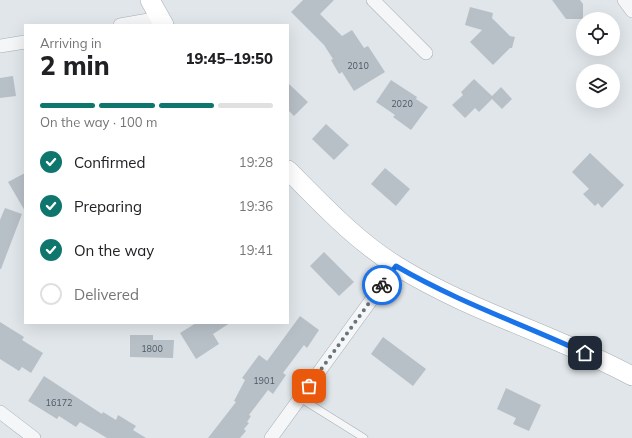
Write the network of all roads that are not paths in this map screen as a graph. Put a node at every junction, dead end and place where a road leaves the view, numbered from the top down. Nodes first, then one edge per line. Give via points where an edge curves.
1 (150, 0) edge
2 (373, 0) edge
3 (624, 0) edge
4 (632, 11) edge
5 (162, 22) edge
6 (134, 24) edge
7 (24, 42) edge
8 (0, 46) edge
9 (426, 53) dead end
10 (289, 171) edge
11 (396, 266) junction
12 (632, 376) edge
13 (300, 398) junction
14 (0, 412) edge
15 (34, 438) edge
16 (271, 438) edge
17 (364, 438) edge

1 - 5 street
2 - 9 street
3 - 4 street
5 - 6 street
7 - 8 street
10 - 11 street via 355,235
11 - 12 street via 442,291 579,350
11 - 13 street
13 - 16 street
13 - 17 lane
14 - 15 street

